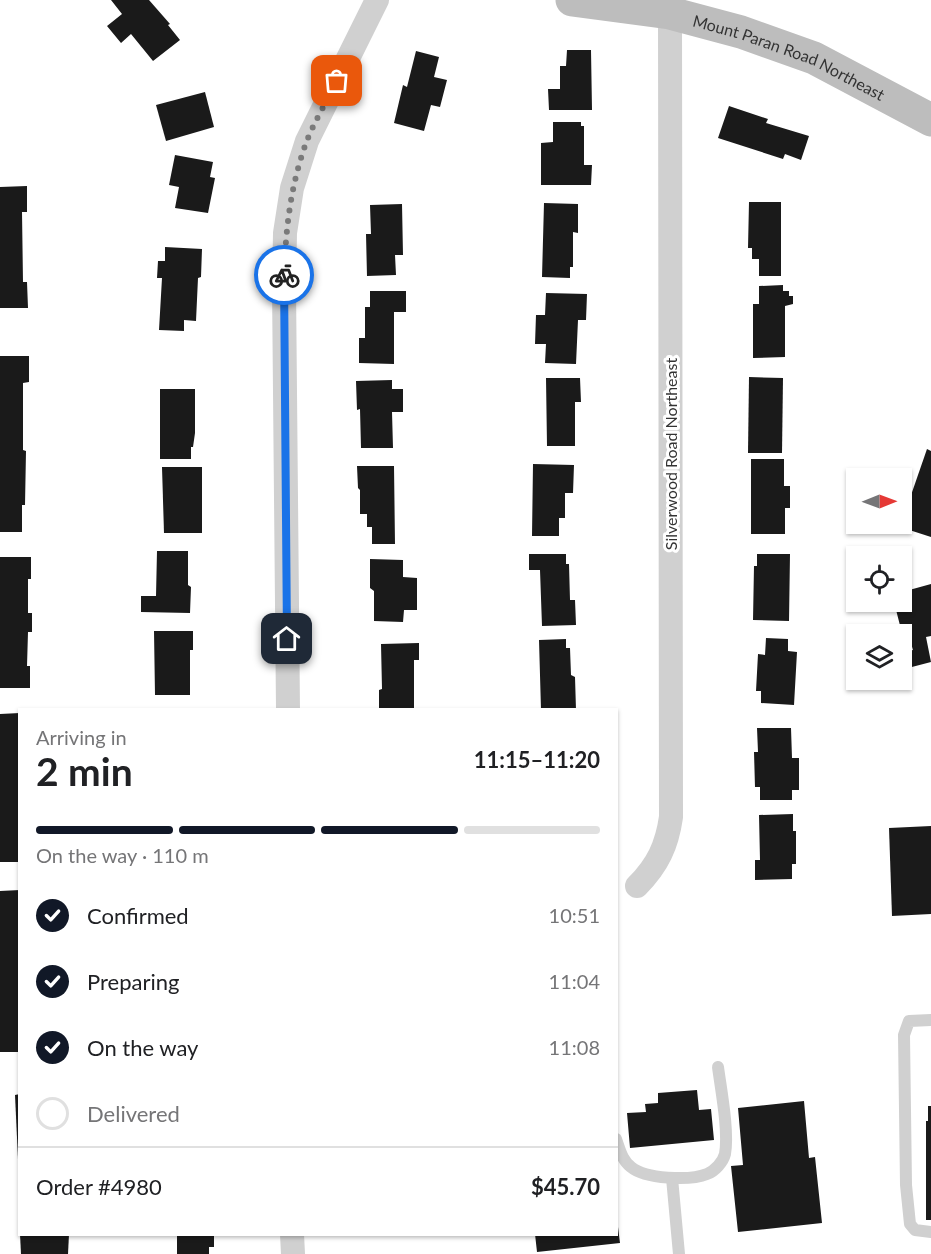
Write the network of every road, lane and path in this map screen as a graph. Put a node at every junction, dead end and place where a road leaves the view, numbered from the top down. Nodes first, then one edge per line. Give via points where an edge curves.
1 (377, 0) edge
2 (572, 0) edge
3 (670, 13) junction
4 (931, 120) edge
5 (288, 708) edge
6 (637, 886) dead end
7 (931, 1020) edge
8 (718, 1067) dead end
9 (618, 1145) edge
10 (672, 1178) junction
11 (931, 1232) edge
12 (292, 1236) edge
13 (293, 1254) edge
14 (679, 1254) edge

1 - 5 street via 307,141 292,188 285,233
2 - 3 main road, Mount Paran Road Northeast
3 - 4 main road, Mount Paran Road Northeast via 741,32 814,58
3 - 6 street, Silverwood Road Northeast via 671,816 660,857
7 - 11 lane via 909,1021 904,1035 910,1224 915,1230
8 - 10 lane via 724,1154 718,1167 706,1174
9 - 10 lane via 623,1159 633,1169
10 - 14 lane
12 - 13 street

